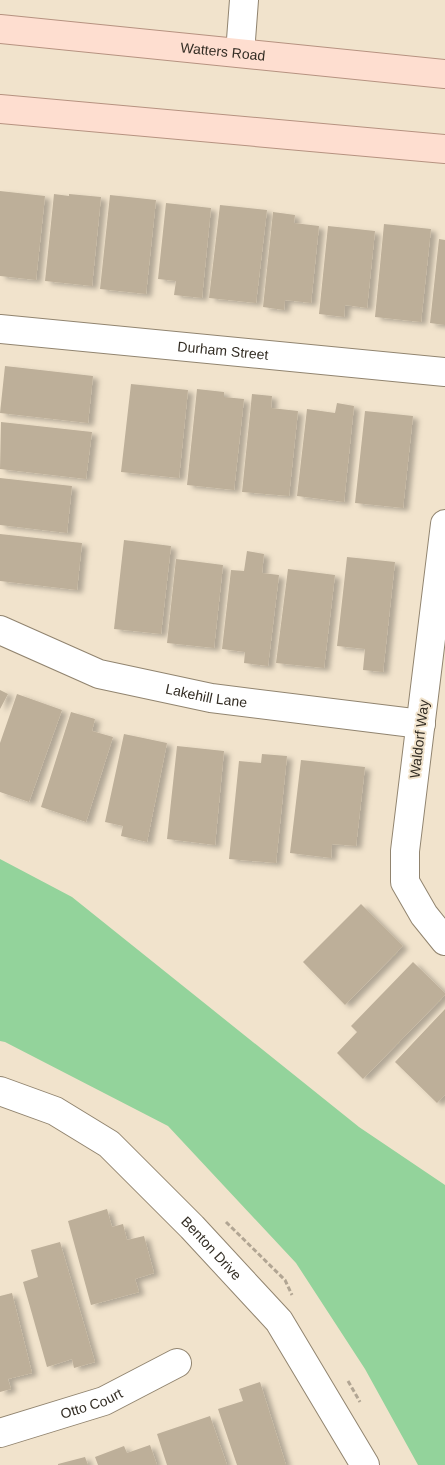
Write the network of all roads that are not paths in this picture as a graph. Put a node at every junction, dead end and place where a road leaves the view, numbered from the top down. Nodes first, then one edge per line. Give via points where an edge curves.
1 (244, 0) edge
2 (0, 29) edge
3 (240, 53) junction
4 (445, 74) edge
5 (0, 109) edge
6 (445, 149) edge
7 (0, 329) edge
8 (445, 372) edge
9 (445, 524) edge
10 (0, 630) edge
11 (421, 724) junction
12 (445, 941) edge
13 (0, 1091) edge
14 (177, 1363) dead end
15 (0, 1433) edge
16 (365, 1465) edge

1 - 3 street
2 - 3 main road, Watters Road
3 - 4 main road, Watters Road
5 - 6 main road
7 - 8 street, Durham Street
9 - 11 street, Waldorf Way
10 - 11 street, Lakehill Lane via 99,674 211,698
11 - 12 street, Waldorf Way via 404,882
13 - 16 street, Benton Drive via 55,1111 109,1144 192,1227 279,1321
14 - 15 street, Otto Court via 104,1401

